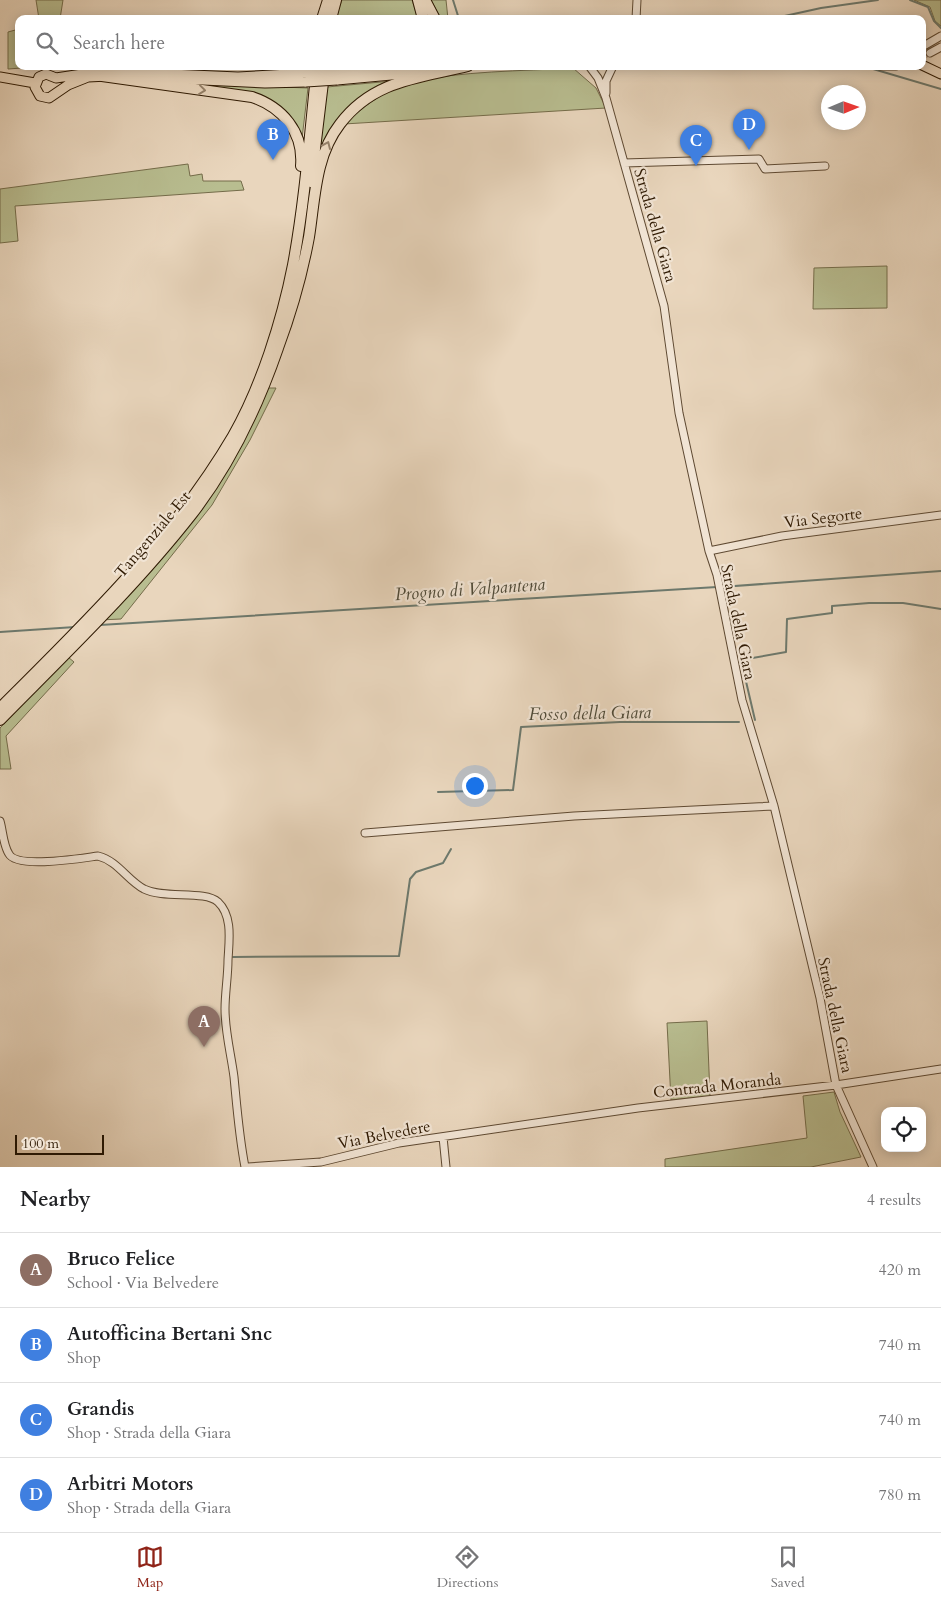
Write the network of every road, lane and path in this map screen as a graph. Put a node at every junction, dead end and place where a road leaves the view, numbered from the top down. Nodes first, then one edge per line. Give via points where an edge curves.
1 (328, 0) edge
2 (336, 0) edge
3 (418, 0) edge
4 (425, 0) edge
5 (637, 0) edge
6 (323, 15) edge
7 (332, 15) edge
8 (423, 15) edge
9 (433, 15) edge
10 (636, 15) edge
11 (941, 36) edge
12 (926, 44) tunnel mouth
13 (941, 47) edge
14 (930, 53) tunnel mouth
15 (926, 63) edge
16 (926, 67) edge
17 (157, 70) edge
18 (316, 70) edge
19 (325, 70) edge
20 (367, 70) edge
21 (415, 70) edge
22 (448, 70) edge
23 (591, 70) edge
24 (612, 70) edge
25 (941, 70) edge
26 (941, 74) edge
27 (102, 76) junction
28 (337, 76) junction
29 (0, 77) edge
30 (56, 78) junction
31 (306, 78) junction
32 (35, 83) junction
33 (57, 92) junction
34 (606, 98) junction
35 (624, 163) junction
36 (825, 166) dead end
37 (292, 265) junction
38 (299, 278) junction
39 (941, 515) edge
40 (709, 551) junction
41 (0, 708) edge
42 (0, 720) edge
43 (774, 806) junction
44 (0, 821) edge
45 (365, 833) dead end
46 (941, 1068) edge
47 (836, 1085) junction
48 (495, 1130) joint
49 (443, 1137) junction
50 (278, 1166) edge
51 (246, 1167) edge
52 (446, 1167) edge
53 (873, 1167) edge

1 - 6 highway
2 - 7 highway
3 - 8 highway
4 - 9 highway
5 - 10 street
11 - 12 street
13 - 14 street
15 - 25 main road
16 - 26 main road
17 - 30 main road via 102,71
17 - 31 main road via 238,77
18 - 37 highway
19 - 38 highway
20 - 28 main road
21 - 28 main road
38 -> 22 highway via 324,153 340,124 352,109 382,88 405,79
23 - 34 street, Strada della Giara
24 - 34 street, Strada della Giara via 606,81
27 - 31 main road via 265,83
27 - 33 main road via 88,77
27 -> 37 highway via 252,97 266,102 287,119 295,130 302,159
28 - 31 main road, bridge
29 - 32 main road
30 - 32 main road via 43,74
30 - 33 main road
32 - 33 main road via 35,90 42,97 49,98
34 - 35 street, Strada della Giara
35 - 36 street, Strada della Giara via 759,159 765,169
35 - 40 street, Strada della Giara via 664,306 679,414
37 - 41 highway, Tangenziale Est via 269,349 249,402 199,489 162,538
38 - 42 highway, Tangenziale Est via 260,396 227,459 192,513 110,607
39 - 40 street, Via Segorte via 782,536
40 - 43 street, Strada della Giara via 723,602 742,700
43 - 45 street via 574,816
43 - 47 street, Strada della Giara via 820,998
44 - 51 street, Via Belvedere via 9,855 15,861 108,858 144,889 178,896 206,897 217,901 223,909 228,917 229,942 225,1017 237,1128
46 - 47 street, Contrada Moranda
47 - 48 street, Contrada Moranda via 638,1108
47 - 53 street, Strada della Giara
48 - 49 street, Via Belvedere
49 - 50 street, Via Belvedere via 399,1143 321,1162
49 - 52 street
50 - 51 street, Via Belvedere

